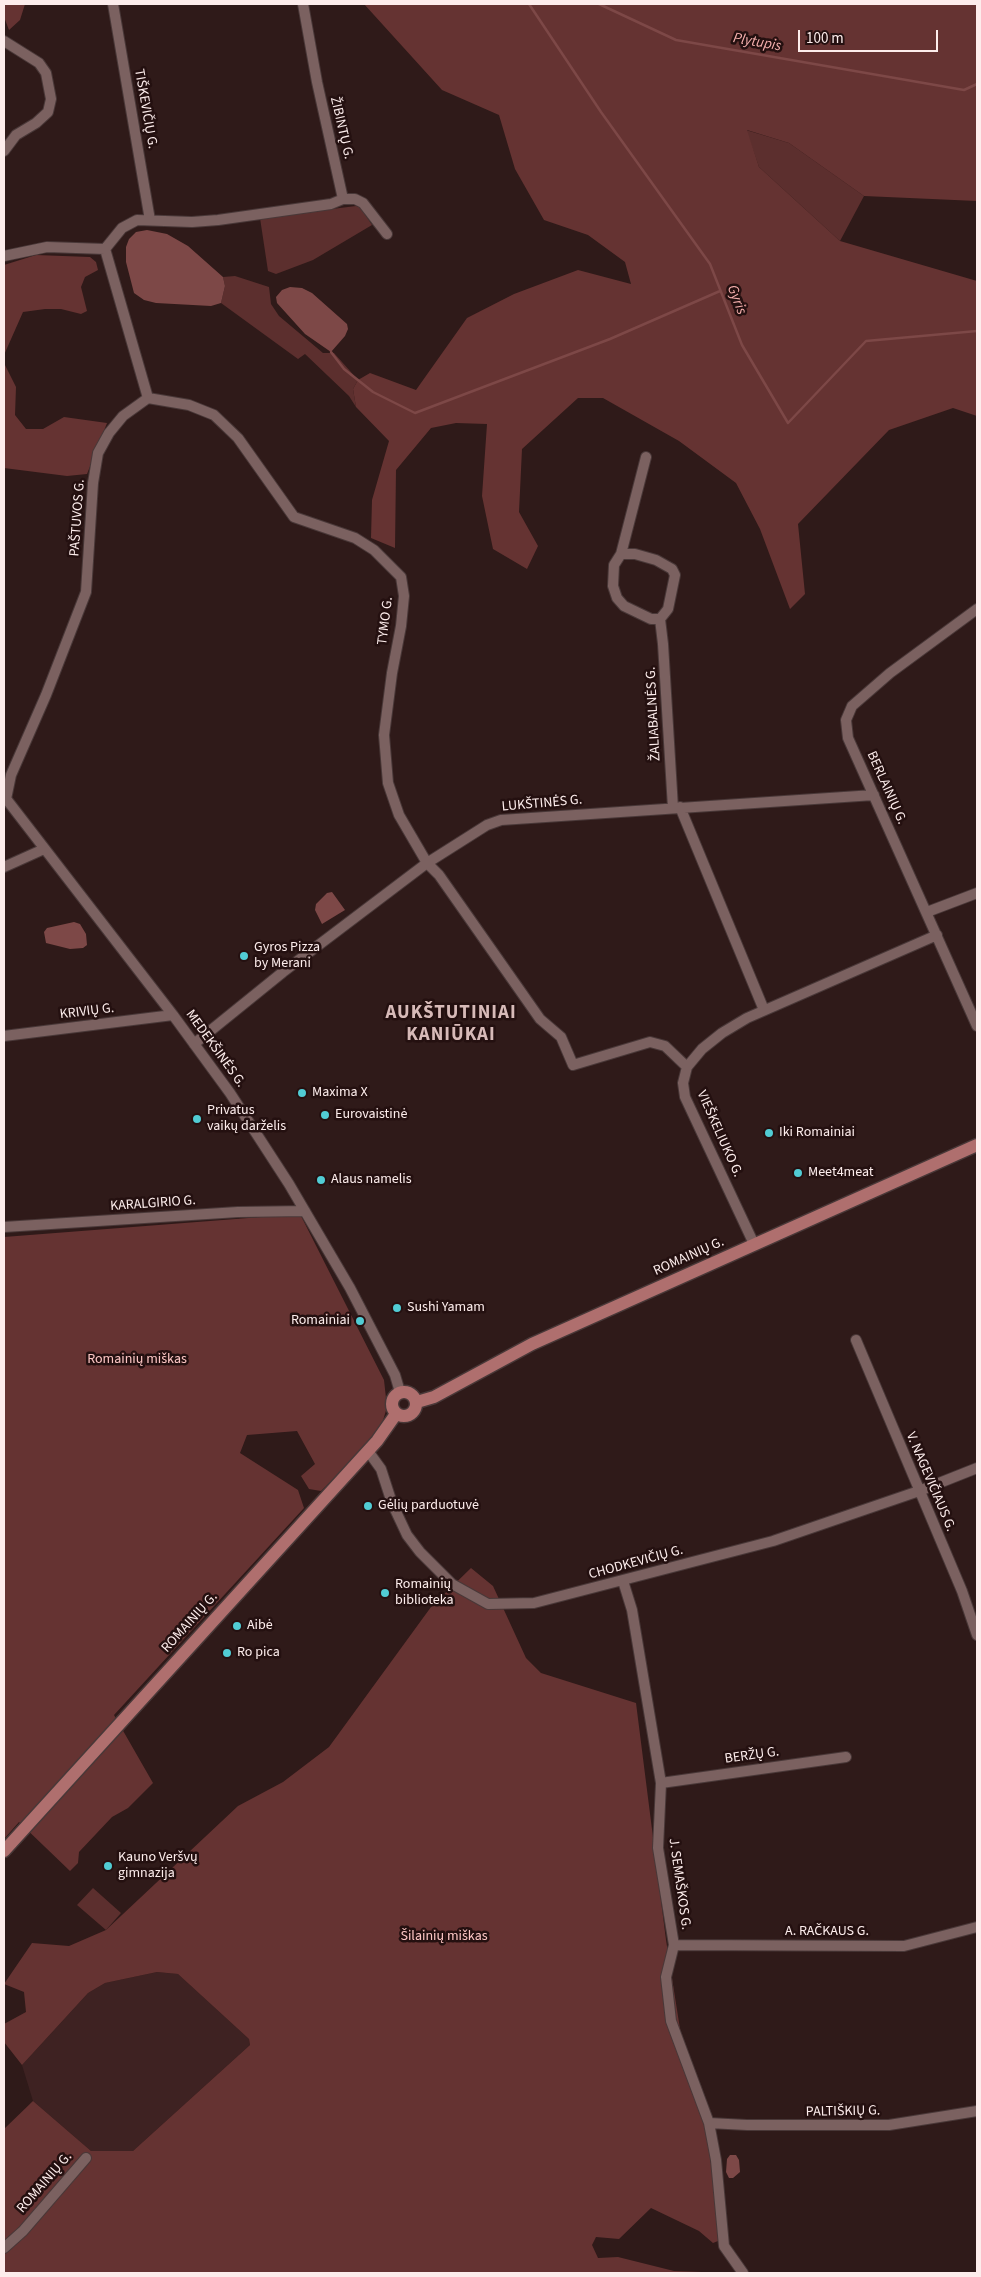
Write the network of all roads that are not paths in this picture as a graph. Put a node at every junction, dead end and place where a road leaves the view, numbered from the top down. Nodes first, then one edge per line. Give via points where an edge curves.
1 (113, 4) edge
2 (303, 4) edge
3 (4, 41) edge
4 (4, 151) edge
5 (343, 199) junction
6 (150, 220) junction
7 (386, 234) dead end
8 (105, 249) junction
9 (4, 256) edge
10 (148, 398) junction
11 (646, 457) dead end
12 (621, 554) junction
13 (977, 609) edge
14 (660, 619) junction
15 (874, 796) junction
16 (5, 798) edge
17 (676, 807) junction
18 (44, 849) junction
19 (427, 863) junction
20 (4, 866) edge
21 (977, 893) edge
22 (928, 912) junction
23 (937, 935) junction
24 (764, 1010) junction
25 (173, 1015) junction
26 (977, 1026) edge
27 (4, 1036) edge
28 (194, 1044) junction
29 (687, 1067) junction
30 (977, 1144) edge
31 (305, 1211) junction
32 (4, 1227) edge
33 (754, 1244) junction
34 (856, 1340) dead end
35 (400, 1392) junction
36 (417, 1402) junction
37 (396, 1414) junction
38 (368, 1451) junction
39 (977, 1468) edge
40 (919, 1491) junction
41 (623, 1581) junction
42 (977, 1635) edge
43 (846, 1756) dead end
44 (661, 1783) junction
45 (4, 1851) edge
46 (977, 1927) edge
47 (674, 1945) junction
48 (977, 2111) edge
49 (709, 2123) junction
50 (86, 2158) dead end
51 (4, 2248) edge
52 (743, 2273) edge

1 - 6 street, TIŠKEVIČIŲ G.
2 - 5 street, ŽIBINTŲ G.
3 - 4 street via 39,63 46,73 51,99 48,112 16,135
5 - 6 street via 331,204 218,220
5 - 7 street via 356,199 363,203
6 - 8 street via 137,220 122,228
8 - 9 street via 65,246
8 - 10 street
10 - 16 street, PAŠTUVOS G. via 123,416 98,453 86,592 11,775
10 - 19 street, TYMO G. via 188,405 214,415 238,438 294,517 355,538 374,550 401,577 404,596 401,626 384,735 388,783 400,816
11 - 12 street
12 - 14 street via 614,564 613,586 617,598 624,606 651,619
12 - 14 street via 656,560 672,569 675,583 668,609
13 - 15 street, BERLAINIŲ G. via 890,673 847,713 848,738
14 - 17 street, ŽALIABALNĖS G.
15 - 17 street, LUKŠTINĖS G.
15 - 22 street, BERLAINIŲ G.
16 - 18 street, MEDEKŠINĖS G.
17 - 19 street, LUKŠTINĖS G. via 501,820 487,825
17 - 24 street
18 - 20 street
18 - 25 street, MEDEKŠINĖS G.
19 - 28 street, LUKŠTINĖS G.
19 - 29 street, TYMO G. via 439,875 536,1013 561,1037 573,1065 650,1042 665,1046
21 - 22 street
22 - 23 street, BERLAINIŲ G.
23 - 24 street
23 - 26 street, BERLAINIŲ G.
24 - 29 street via 722,1033 693,1057
25 - 27 street, KRIVIŲ G.
25 - 28 street, MEDEKŠINĖS G.
28 - 31 street, MEDEKŠINĖS G. via 235,1101
29 - 33 street, VIEŠKELIUKO G. via 683,1082 685,1097
30 - 33 main road, ROMAINIŲ G.
31 - 32 street, KARALGIRIO G. via 238,1212
31 - 35 street, MEDEKŠINĖS G. via 350,1288 395,1375
33 - 36 main road, ROMAINIŲ G. via 532,1344 434,1397
34 - 40 street, V. NAGEVIČIAUS G.
35 - 36 main road via 409,1393
35 - 37 main road via 392,1402
36 - 37 main road via 415,1411 408,1416
37 - 38 main road, ROMAINIŲ G.
38 - 41 street, CHODKEVIČIŲ G. via 381,1470 407,1534 420,1552 452,1584 488,1604 534,1603
38 - 45 main road, ROMAINIŲ G.
39 - 40 street, CHODKEVIČIŲ G.
40 - 41 street, CHODKEVIČIŲ G. via 773,1541
40 - 42 street, V. NAGEVIČIAUS G. via 962,1591
41 - 44 street, J. SEMAŠKOS G. via 632,1610
43 - 44 street, BERŽŲ G.
44 - 47 street, J. SEMAŠKOS G. via 658,1848
46 - 47 street, A. RAČKAUS G. via 904,1946
47 - 49 street, J. SEMAŠKOS G. via 666,1977 671,2021
48 - 49 street, PALTIŠKIŲ G. via 889,2125
49 - 52 street, J. SEMAŠKOS G. via 724,2246
50 - 51 street, ROMAINIŲ G. via 23,2231

